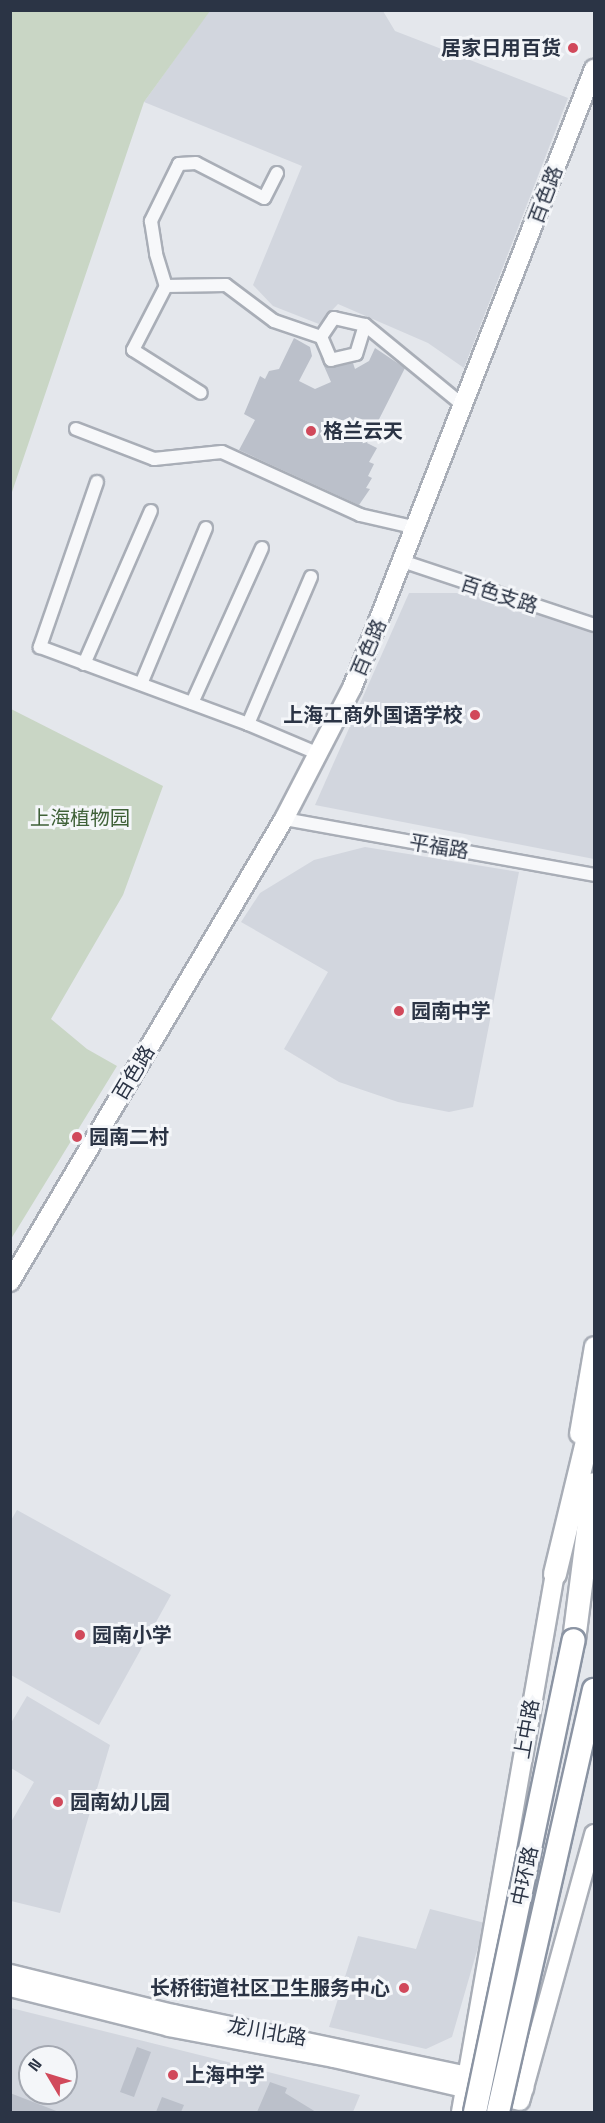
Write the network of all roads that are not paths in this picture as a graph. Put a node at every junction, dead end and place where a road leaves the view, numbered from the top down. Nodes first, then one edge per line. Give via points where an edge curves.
1 (594, 69) edge
2 (277, 173) dead end
3 (166, 286) junction
4 (366, 325) junction
5 (321, 337) junction
6 (201, 393) dead end
7 (464, 406) junction
8 (76, 429) dead end
9 (97, 482) dead end
10 (151, 511) dead end
11 (206, 528) dead end
12 (417, 528) junction
13 (262, 548) dead end
14 (405, 562) junction
15 (311, 577) dead end
16 (594, 625) edge
17 (84, 664) junction
18 (141, 684) junction
19 (192, 703) junction
20 (248, 724) junction
21 (320, 754) junction
22 (284, 819) junction
23 (594, 875) edge
24 (10, 1282) edge
25 (594, 1346) edge
26 (594, 1413) edge
27 (594, 1484) edge
28 (594, 1569) edge
29 (555, 1574) junction
30 (574, 1640) junction
31 (594, 1690) edge
32 (593, 1845) edge
33 (10, 1974) edge
34 (10, 1987) edge
35 (469, 2082) junction
36 (520, 2100) edge
37 (461, 2112) edge
38 (475, 2112) edge
39 (498, 2112) edge

1 - 7 street, 百色路
2 - 3 street via 264,198 196,163 179,164 151,221
3 - 5 street via 226,285 274,321
3 - 6 street via 133,350
4 - 5 street via 334,318
4 - 5 street via 356,354 331,360
4 - 7 street
7 - 12 street, 百色路
8 - 12 street via 154,459 222,452 360,515
9 - 17 street via 40,647
10 - 17 street
11 - 18 street
12 - 14 street, 百色路
13 - 19 street
14 - 16 street, 百色支路
14 - 21 street, 百色路
15 - 20 street
17 - 18 street
18 - 19 street
19 - 20 street
20 - 21 street
21 - 22 street, 百色路
22 - 23 street, 平福路
22 - 24 street, 百色路
25 - 29 street, 上中路
26 - 29 highway
27 - 30 highway, 中环路
28 - 30 highway, 中环路
29 - 35 street, 上中路 via 479,2000
30 - 38 highway, 中环路, bridge
31 - 39 highway, 中环路, bridge
32 - 36 street
33 - 35 street, 龙川北路
34 - 35 street, 龙川北路 via 170,2027
35 - 36 street, 龙川北路
35 - 37 street, 上中路

